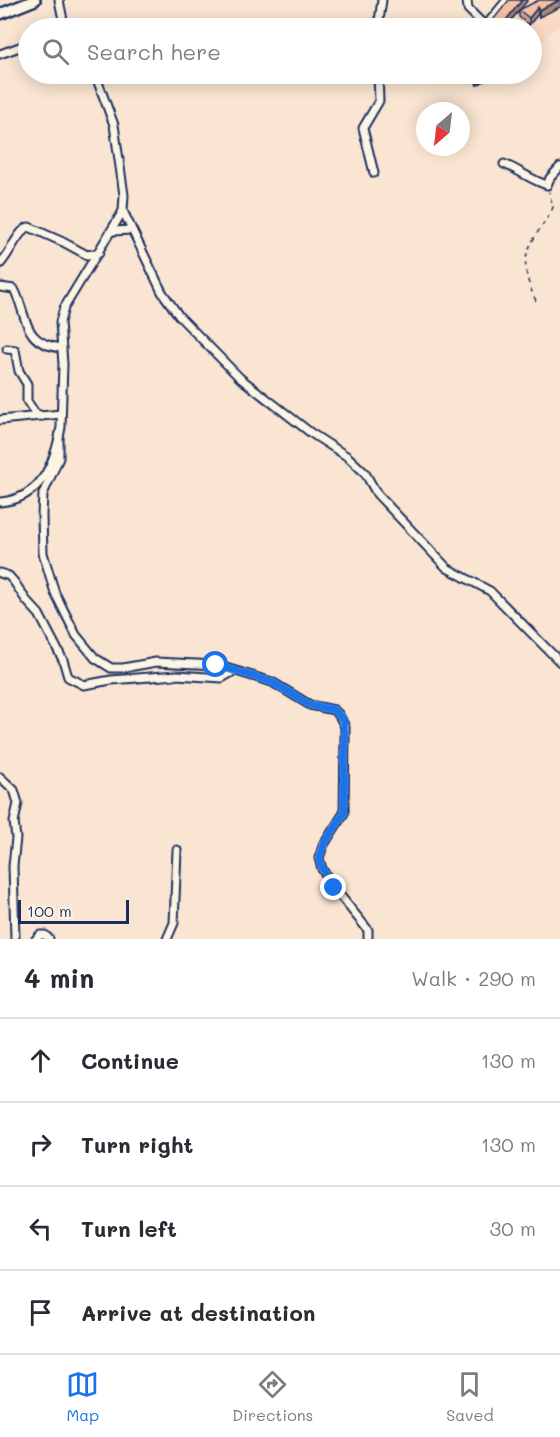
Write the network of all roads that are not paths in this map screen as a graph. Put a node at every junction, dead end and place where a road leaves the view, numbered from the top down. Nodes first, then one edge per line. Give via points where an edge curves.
1 (35, 0) edge
2 (59, 0) edge
3 (382, 0) edge
4 (466, 0) edge
5 (507, 0) edge
6 (0, 14) edge
7 (63, 18) edge
8 (379, 18) edge
9 (476, 18) edge
10 (493, 18) edge
11 (18, 48) edge
12 (0, 54) edge
13 (99, 84) edge
14 (378, 84) edge
15 (504, 164) dead end
16 (560, 167) edge
17 (374, 173) dead end
18 (123, 212) junction
19 (131, 230) junction
20 (113, 231) junction
21 (99, 253) junction
22 (0, 264) edge
23 (0, 287) edge
24 (62, 348) junction
25 (7, 350) dead end
26 (61, 414) junction
27 (42, 416) junction
28 (0, 420) edge
29 (56, 457) junction
30 (0, 502) edge
31 (0, 573) edge
32 (560, 662) edge
33 (234, 672) junction
34 (0, 777) edge
35 (177, 850) dead end
36 (15, 939) edge
37 (36, 939) edge
38 (49, 939) edge
39 (167, 939) edge
40 (368, 939) edge

1 - 6 main road
2 - 7 street
3 - 8 street
4 - 9 street
5 - 10 street
11 - 12 street
13 - 18 street via 114,125
14 - 17 street via 379,101 363,128
15 - 16 street via 548,185
18 - 19 street
18 - 20 street
19 - 20 street
19 - 32 street via 162,292 190,329 246,383 348,457 447,568 490,591
20 - 21 street
21 - 22 street via 87,255 29,227 21,230
21 - 24 street via 64,308 60,322
23 - 24 street via 15,290 23,318 34,336 53,348
24 - 26 street
25 - 27 street via 15,350 27,384 27,401
26 - 27 street
26 - 29 street
27 - 28 street
29 - 30 street via 27,496
29 - 33 street via 44,494 43,553 65,616 88,652 111,668 204,663
31 - 33 street via 9,576 39,614 68,677 78,684 177,675 222,678
33 - 40 street via 272,682 310,705 334,710 343,720 344,813 319,858 334,888 369,930
34 - 36 street via 14,790 18,803 13,866
35 - 39 street via 174,923
37 - 38 street via 40,935

